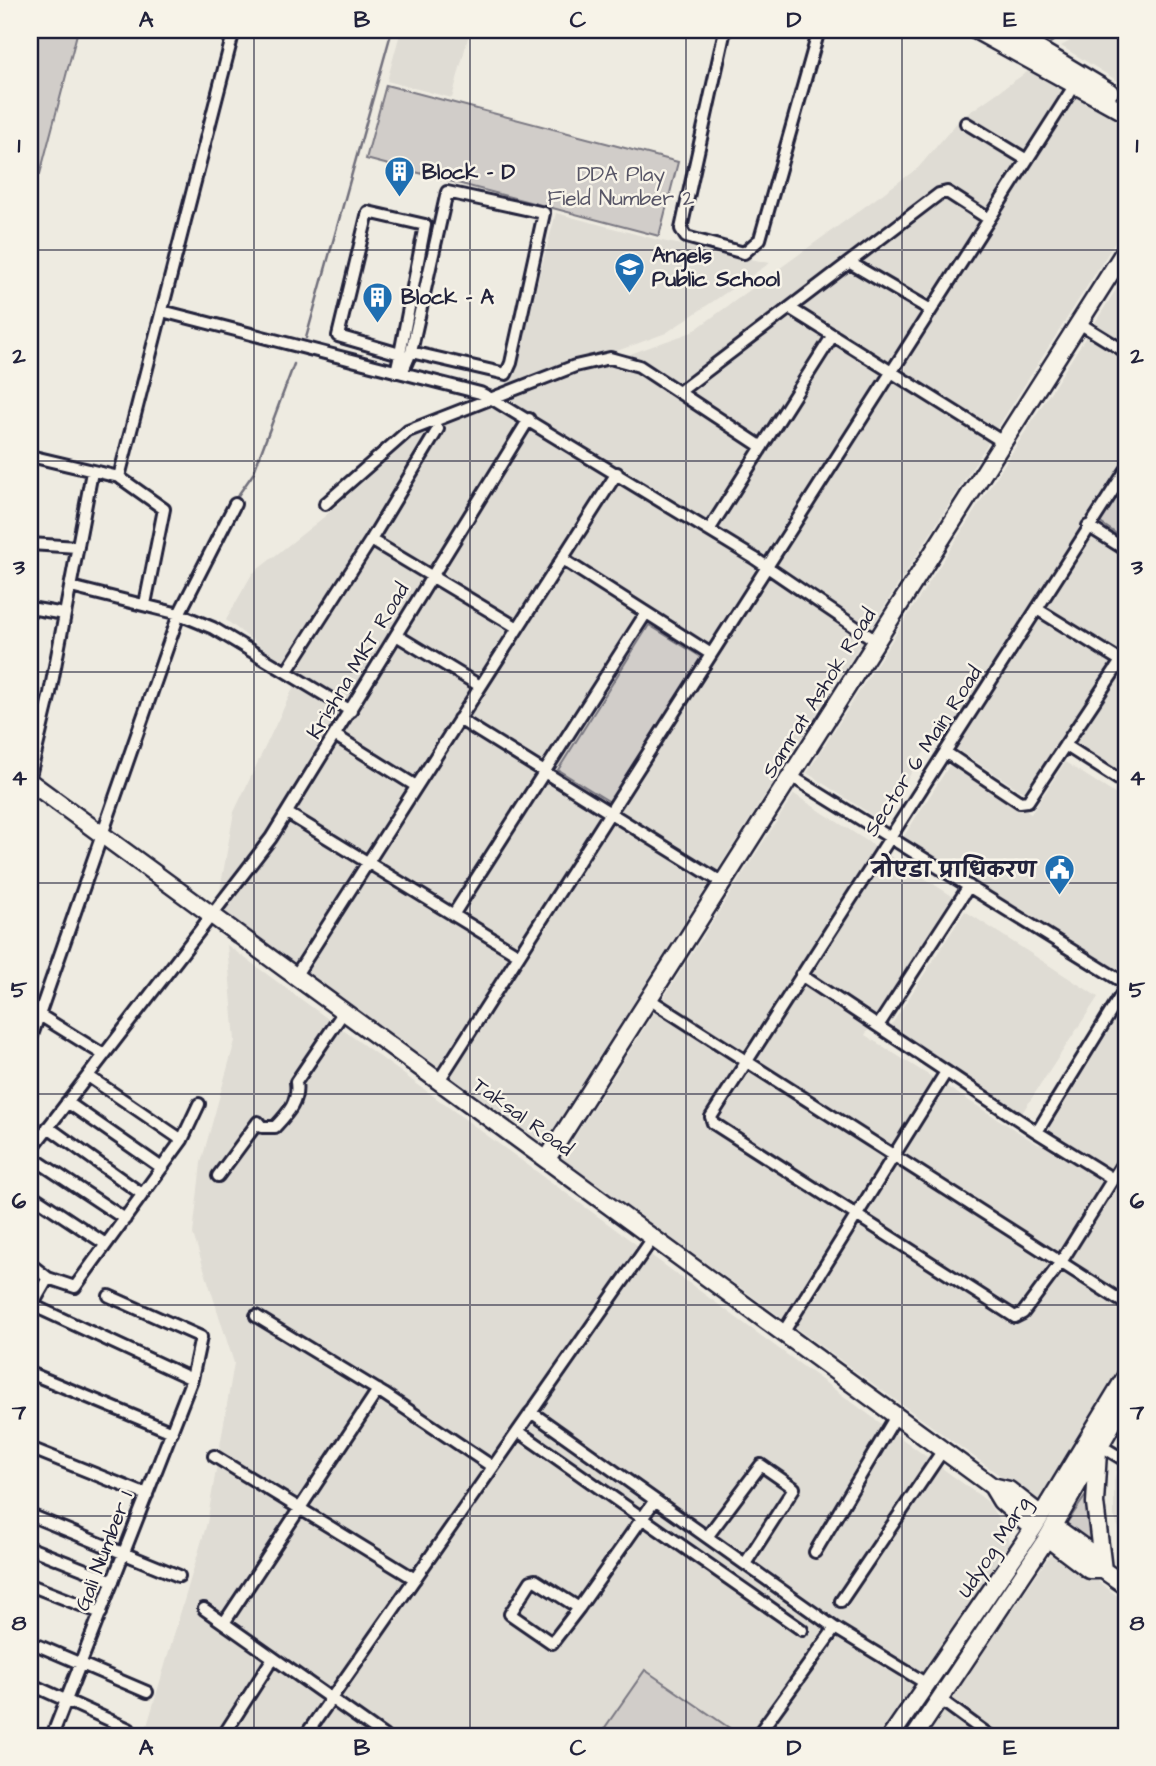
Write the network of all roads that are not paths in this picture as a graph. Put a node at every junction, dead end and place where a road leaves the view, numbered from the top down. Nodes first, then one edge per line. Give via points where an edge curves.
1 (234, 30) edge
2 (725, 30) edge
3 (819, 30) edge
4 (975, 30) edge
5 (999, 30) edge
6 (1078, 79) junction
7 (1126, 102) edge
8 (1126, 113) edge
9 (966, 123) dead end
10 (1027, 160) junction
11 (989, 219) junction
12 (1126, 249) edge
13 (852, 264) junction
14 (791, 309) junction
15 (931, 310) junction
16 (162, 312) junction
17 (1079, 323) junction
18 (833, 335) junction
19 (1126, 352) edge
20 (405, 353) junction
21 (892, 371) junction
22 (399, 373) junction
23 (679, 393) junction
24 (494, 400) junction
25 (529, 419) junction
26 (438, 429) dead end
27 (1003, 442) junction
28 (762, 447) junction
29 (30, 456) edge
30 (1126, 470) edge
31 (92, 472) junction
32 (617, 473) junction
33 (119, 477) junction
34 (234, 503) dead end
35 (325, 504) dead end
36 (1088, 526) junction
37 (709, 530) junction
38 (371, 540) junction
39 (30, 544) edge
40 (78, 547) junction
41 (1126, 550) edge
42 (562, 559) junction
43 (767, 566) junction
44 (432, 577) junction
45 (71, 587) junction
46 (145, 604) junction
47 (30, 607) edge
48 (1037, 609) junction
49 (646, 613) junction
50 (64, 614) junction
51 (180, 614) junction
52 (518, 628) junction
53 (396, 635) junction
54 (876, 642) junction
55 (711, 654) junction
56 (1124, 663) edge
57 (287, 671) junction
58 (480, 686) junction
59 (351, 711) junction
60 (460, 719) junction
61 (336, 736) junction
62 (1065, 745) junction
63 (945, 752) junction
64 (545, 772) junction
65 (30, 776) edge
66 (791, 776) junction
67 (30, 782) edge
68 (1126, 785) edge
69 (416, 786) junction
70 (610, 812) junction
71 (287, 813) junction
72 (103, 838) junction
73 (890, 838) junction
74 (369, 860) junction
75 (723, 883) junction
76 (969, 886) junction
77 (453, 915) junction
78 (211, 917) junction
79 (519, 956) junction
80 (801, 975) junction
81 (294, 978) junction
82 (1126, 986) edge
83 (649, 999) junction
84 (34, 1011) edge
85 (343, 1013) junction
86 (878, 1026) junction
87 (30, 1041) edge
88 (104, 1055) junction
89 (746, 1061) junction
90 (946, 1072) junction
91 (88, 1076) junction
92 (438, 1082) junction
93 (68, 1102) junction
94 (199, 1104) dead end
95 (48, 1127) junction
96 (1037, 1132) junction
97 (182, 1140) junction
98 (30, 1154) edge
99 (894, 1155) junction
100 (1126, 1158) edge
101 (547, 1159) junction
102 (162, 1168) junction
103 (218, 1176) dead end
104 (1113, 1179) junction
105 (30, 1194) edge
106 (142, 1194) junction
107 (857, 1215) junction
108 (125, 1219) junction
109 (653, 1238) junction
110 (104, 1243) junction
111 (1061, 1262) junction
112 (30, 1264) edge
113 (48, 1278) junction
114 (109, 1296) dead end
115 (1126, 1304) edge
116 (31, 1307) edge
117 (256, 1316) dead end
118 (783, 1333) junction
119 (30, 1373) edge
120 (1126, 1376) edge
121 (192, 1379) junction
122 (378, 1390) junction
123 (1126, 1400) edge
124 (531, 1412) junction
125 (897, 1416) junction
126 (518, 1431) junction
127 (172, 1432) junction
128 (1098, 1444) junction
129 (30, 1448) edge
130 (943, 1450) junction
131 (214, 1456) dead end
132 (1126, 1461) edge
133 (493, 1467) junction
134 (992, 1486) junction
135 (147, 1495) junction
136 (655, 1500) junction
137 (1001, 1500) junction
138 (299, 1509) junction
139 (30, 1515) edge
140 (642, 1517) junction
141 (1037, 1522) junction
142 (1050, 1532) junction
143 (707, 1537) junction
144 (30, 1548) edge
145 (124, 1552) junction
146 (815, 1552) dead end
147 (1015, 1556) junction
148 (745, 1564) junction
149 (1103, 1570) junction
150 (179, 1576) dead end
151 (415, 1579) junction
152 (113, 1581) junction
153 (30, 1585) edge
154 (1126, 1586) edge
155 (841, 1601) dead end
156 (579, 1608) junction
157 (204, 1609) dead end
158 (100, 1613) junction
159 (224, 1623) junction
160 (835, 1628) junction
161 (802, 1630) dead end
162 (30, 1642) edge
163 (273, 1658) junction
164 (81, 1663) junction
165 (30, 1684) edge
166 (927, 1684) junction
167 (147, 1692) dead end
168 (332, 1698) junction
169 (941, 1700) junction
170 (66, 1701) junction
171 (129, 1729) dead end
172 (52, 1736) edge
173 (223, 1736) edge
174 (305, 1736) edge
175 (384, 1736) edge
176 (757, 1736) edge
177 (891, 1736) edge
178 (915, 1736) edge
179 (990, 1736) edge

1 - 16 street
2 - 3 street via 681,229 686,237 744,253 760,239
4 - 6 street
5 - 6 street
6 - 7 street
6 - 8 street
6 - 10 street
9 - 10 street
10 - 11 street
11 - 13 street via 943,192
11 - 15 street
12 - 17 street, Samrat Ashok Road
13 - 14 street
13 - 15 street
14 - 18 street
14 - 23 street
15 - 21 street
16 - 22 street
16 - 33 street
17 - 19 street
17 - 27 street, Samrat Ashok Road
18 - 21 street
18 - 28 street
20 - 20 street via 338,337 368,212 425,225
20 - 20 street via 447,192 544,213 506,374
20 - 22 street
21 - 27 street
21 - 43 street
22 - 24 street
23 - 24 street via 639,366 610,358 575,366
23 - 28 street
24 - 25 street
24 - 35 street via 408,431
25 - 32 street
25 - 44 street, Krishna MKT Road
26 - 38 street
27 - 54 street, Samrat Ashok Road
28 - 37 street
29 - 31 street
30 - 36 street, Sector 6 Main Road
31 - 33 street
31 - 40 street
32 - 37 street
32 - 42 street
33 - 46 street via 164,509
34 - 51 street
36 - 41 street
36 - 48 street, Sector 6 Main Road
37 - 43 street
38 - 44 street
38 - 57 street
39 - 40 street
40 - 45 street
42 - 49 street
42 - 52 street
43 - 54 street
43 - 55 street
44 - 52 street
44 - 53 street, Krishna MKT Road
45 - 46 street
45 - 50 street
46 - 51 street
47 - 50 street
48 - 56 street
48 - 63 street, Sector 6 Main Road
49 - 55 street
49 - 64 street
50 - 65 street
51 - 57 street
51 - 72 street
52 - 58 street
53 - 58 street
53 - 59 street, Krishna MKT Road
54 - 66 street, Samrat Ashok Road
55 - 70 street
56 - 62 street
57 - 59 street
58 - 60 street
59 - 61 street, Krishna MKT Road
60 - 64 street
60 - 69 street
61 - 69 street
61 - 71 street, Krishna MKT Road
62 - 63 street via 1031,799 1024,802
62 - 68 street
63 - 73 street, Sector 6 Main Road
64 - 70 street
64 - 77 street
66 - 73 street
66 - 75 street, Samrat Ashok Road
67 - 72 street, Taksal Road
69 - 74 street
70 - 75 street
70 - 79 street
71 - 74 street
71 - 78 street, Krishna MKT Road
72 - 78 street, Taksal Road
72 - 84 street
73 - 76 street
73 - 80 street, Sector 6 Main Road
74 - 77 street
74 - 81 street
75 - 83 street, Samrat Ashok Road
76 - 82 street
76 - 86 street
77 - 79 street
78 - 81 street, Taksal Road
78 - 88 street, Krishna MKT Road
79 - 92 street
80 - 86 street
80 - 89 street, Sector 6 Main Road
81 - 85 street, Taksal Road
82 - 96 street
83 - 89 street
83 - 101 street, Samrat Ashok Road
84 - 87 street
84 - 88 street
85 - 92 street, Taksal Road
85 - 103 street via 296,1082 298,1092 291,1110 275,1127 262,1127 258,1122
86 - 90 street
88 - 91 street, Krishna MKT Road
89 - 99 street
89 - 107 street, Sector 6 Main Road via 712,1113 713,1123
90 - 96 street
90 - 99 street
91 - 93 street, Krishna MKT Road
91 - 97 street
92 - 101 street, Taksal Road
93 - 95 street, Krishna MKT Road
93 - 102 street
94 - 97 street
95 - 98 street, Krishna MKT Road
95 - 106 street
96 - 104 street
97 - 102 street
98 - 108 street
99 - 107 street
99 - 111 street
100 - 104 street
101 - 109 street, Taksal Road
102 - 106 street
104 - 111 street
105 - 110 street
106 - 108 street
107 - 111 street via 1009,1315 1024,1313
107 - 118 street
108 - 110 street
109 - 118 street, Taksal Road
109 - 124 street
110 - 113 street via 75,1287
111 - 115 street
112 - 113 street
113 - 116 street
114 - 121 street, Gali Number 1 via 201,1337
116 - 121 street
117 - 122 street
118 - 125 street, Taksal Road
119 - 127 street
120 - 141 street, Udyog Marg
121 - 127 street, Gali Number 1
122 - 133 street
122 - 138 street
123 - 128 street, Udyog Marg
124 - 126 street
124 - 136 street
125 - 130 street, Taksal Road
125 - 146 street
126 - 133 street
126 - 140 street
127 - 135 street, Gali Number 1
128 - 132 street
128 - 142 street, Udyog Marg
128 - 149 street via 1095,1503
129 - 135 street
130 - 134 street, Taksal Road
130 - 155 street
131 - 138 street
133 - 151 street
134 - 137 street, Taksal Road
134 - 141 street, Taksal Road via 1009,1490
135 - 145 street, Gali Number 1
136 - 140 street
136 - 143 street
137 - 141 street, Taksal Road
137 - 147 street via 1018,1529
138 - 151 street
138 - 159 street
139 - 145 street
140 - 156 street
140 - 161 street
141 - 147 street, Udyog Marg
142 - 149 street via 1097,1557
142 - 169 street, Udyog Marg
143 - 148 street
143 - 148 street via 761,1465 788,1484 793,1488
144 - 152 street
145 - 150 street
145 - 152 street, Gali Number 1
147 - 166 street, Udyog Marg
148 - 160 street
149 - 154 street
151 - 168 street
152 - 158 street, Gali Number 1
153 - 158 street
156 - 156 street via 535,1580 510,1614 552,1643
157 - 159 street
158 - 164 street, Gali Number 1
159 - 163 street
160 - 166 street
160 - 176 street
162 - 164 street
163 - 168 street
163 - 173 street
164 - 167 street
164 - 170 street, Gali Number 1
165 - 170 street
166 - 177 street, Udyog Marg
168 - 174 street
168 - 175 street
169 - 178 street, Udyog Marg
169 - 179 street
170 - 171 street
170 - 172 street, Gali Number 1

